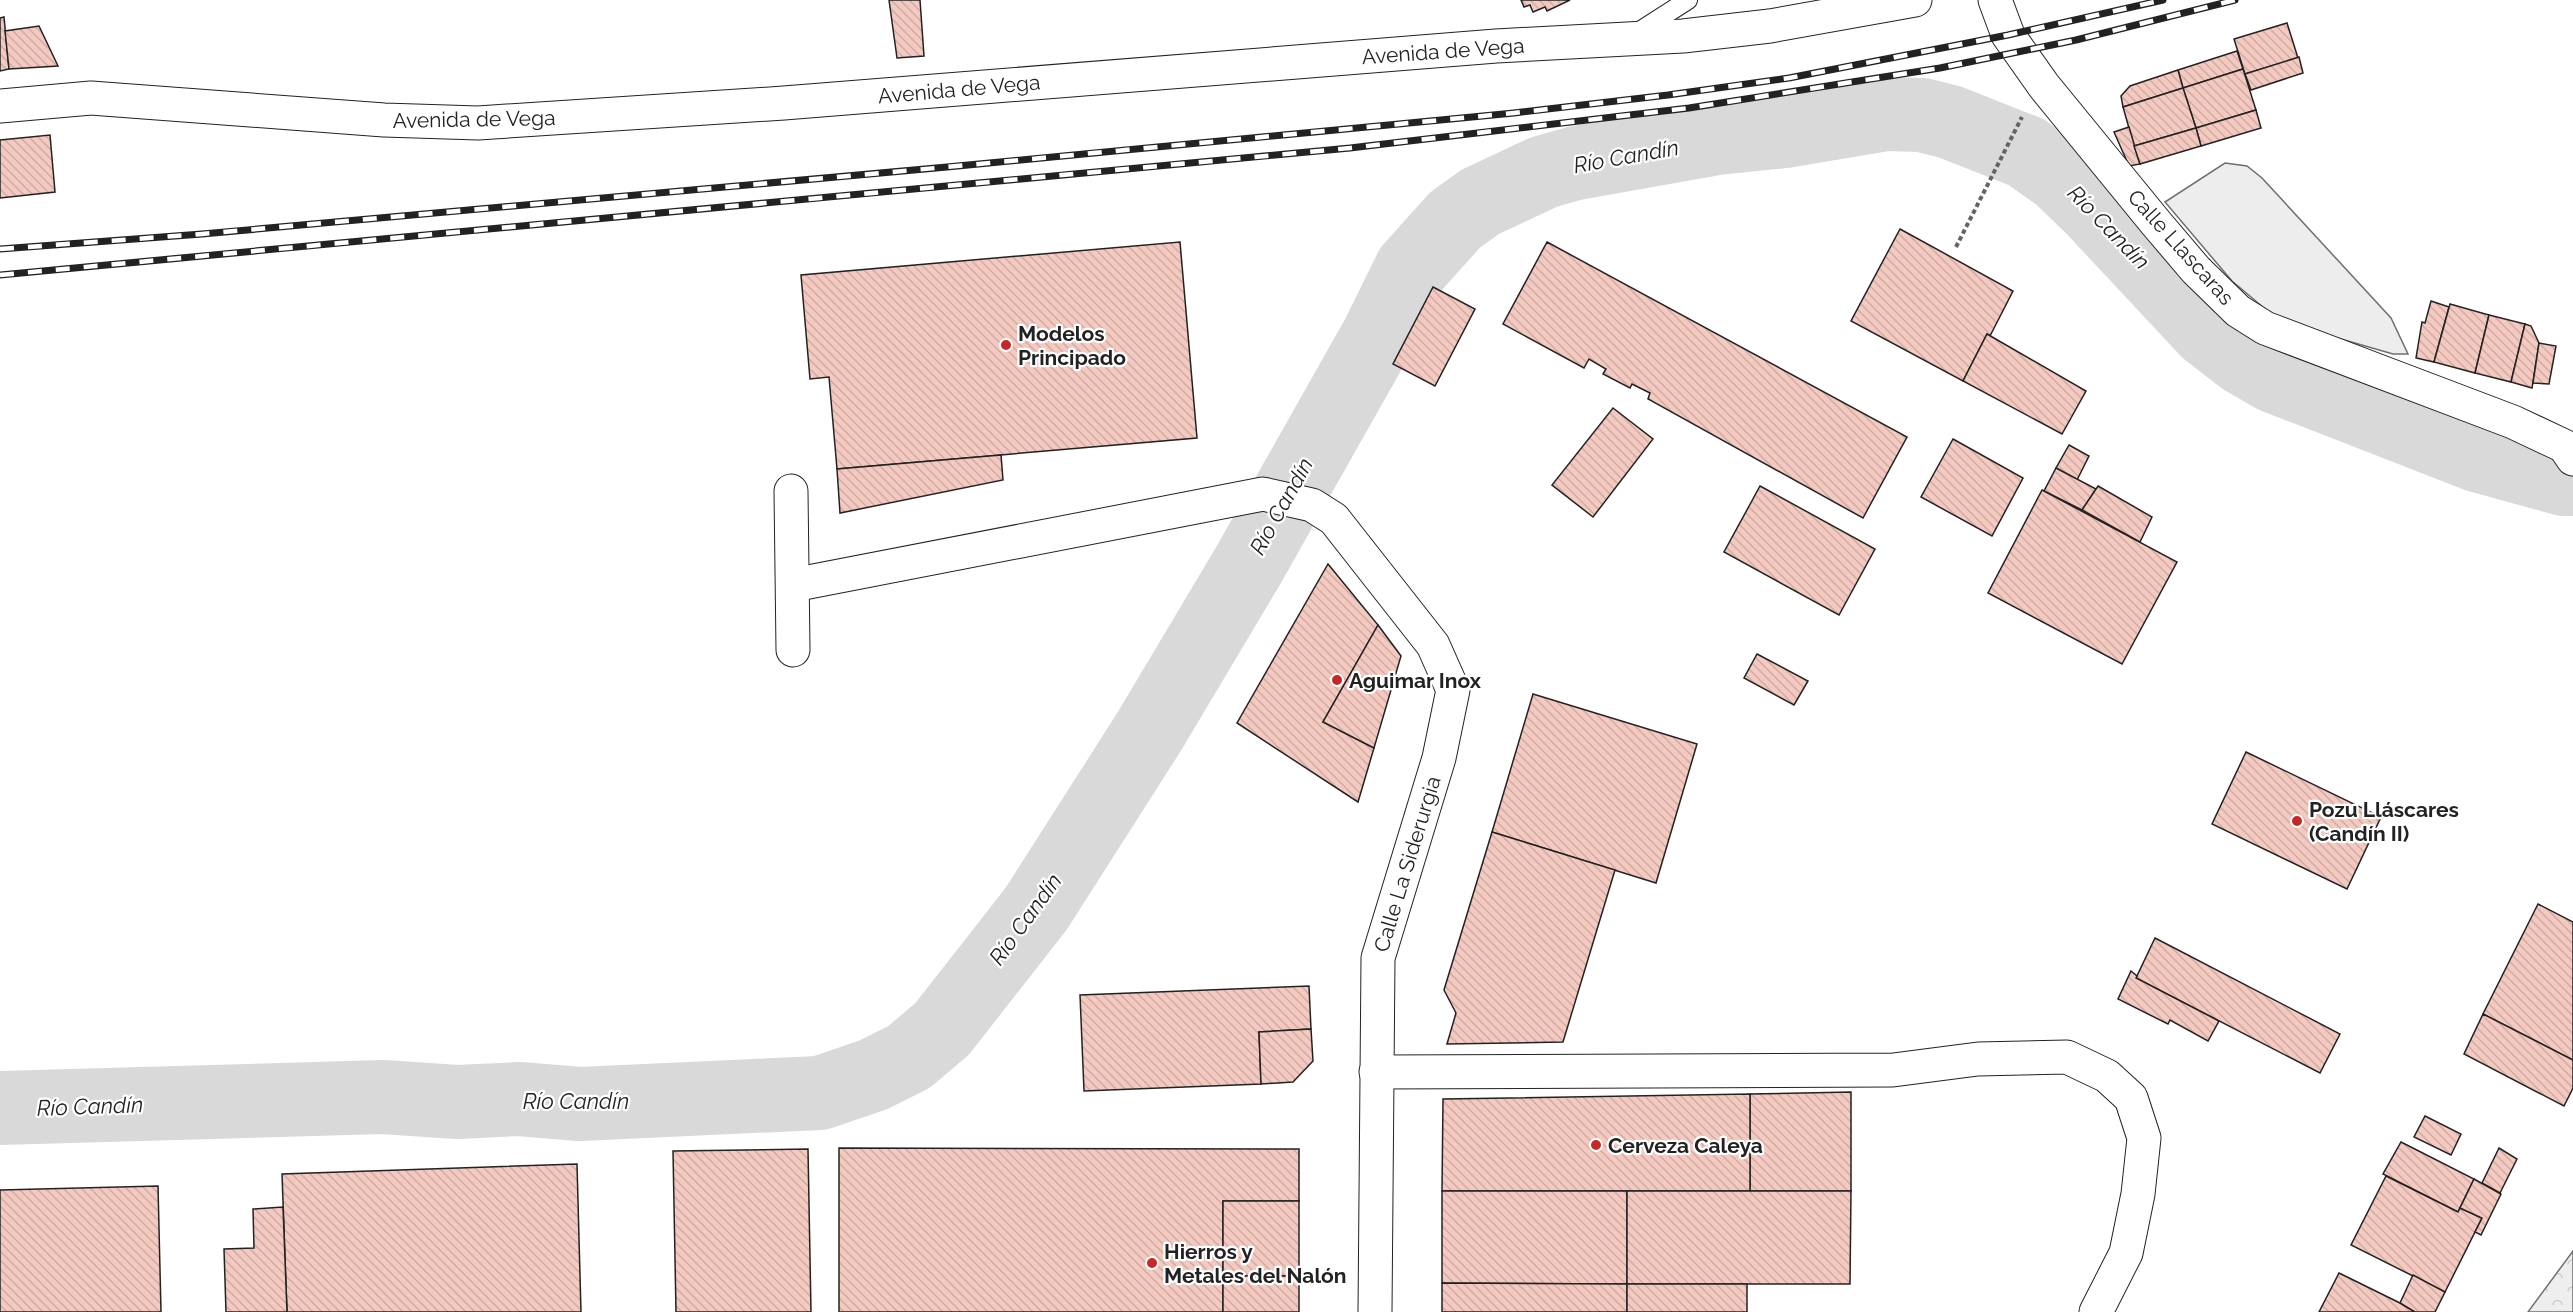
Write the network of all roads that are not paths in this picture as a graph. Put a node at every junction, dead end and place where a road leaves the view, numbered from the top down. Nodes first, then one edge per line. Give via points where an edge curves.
1 (1688, 0) edge
2 (1915, 0) edge
3 (1995, 0) edge
4 (1629, 39) junction
5 (0, 105) edge
6 (2568, 453) edge
7 (791, 491) dead end
8 (793, 585) junction
9 (793, 650) dead end
10 (1376, 1072) junction
11 (1375, 1312) edge
12 (2097, 1312) edge

1 - 4 lane
2 - 4 street, Avenida de Vega via 1770,26
3 - 6 street, Calle Llascaras via 2008,35 2044,86 2196,270 2238,311 2265,328 2513,422
4 - 5 street, Avenida de Vega via 478,123 384,120 91,98
7 - 8 street
8 - 9 street
8 - 10 street, Calle La Siderurgia via 1263,494 1311,505 1334,519 1434,645 1453,690 1439,758 1378,958
10 - 11 street, Calle La Siderurgia
10 - 12 street via 1893,1070 1978,1059 2067,1057 2107,1076 2131,1098 2144,1138 2126,1253

